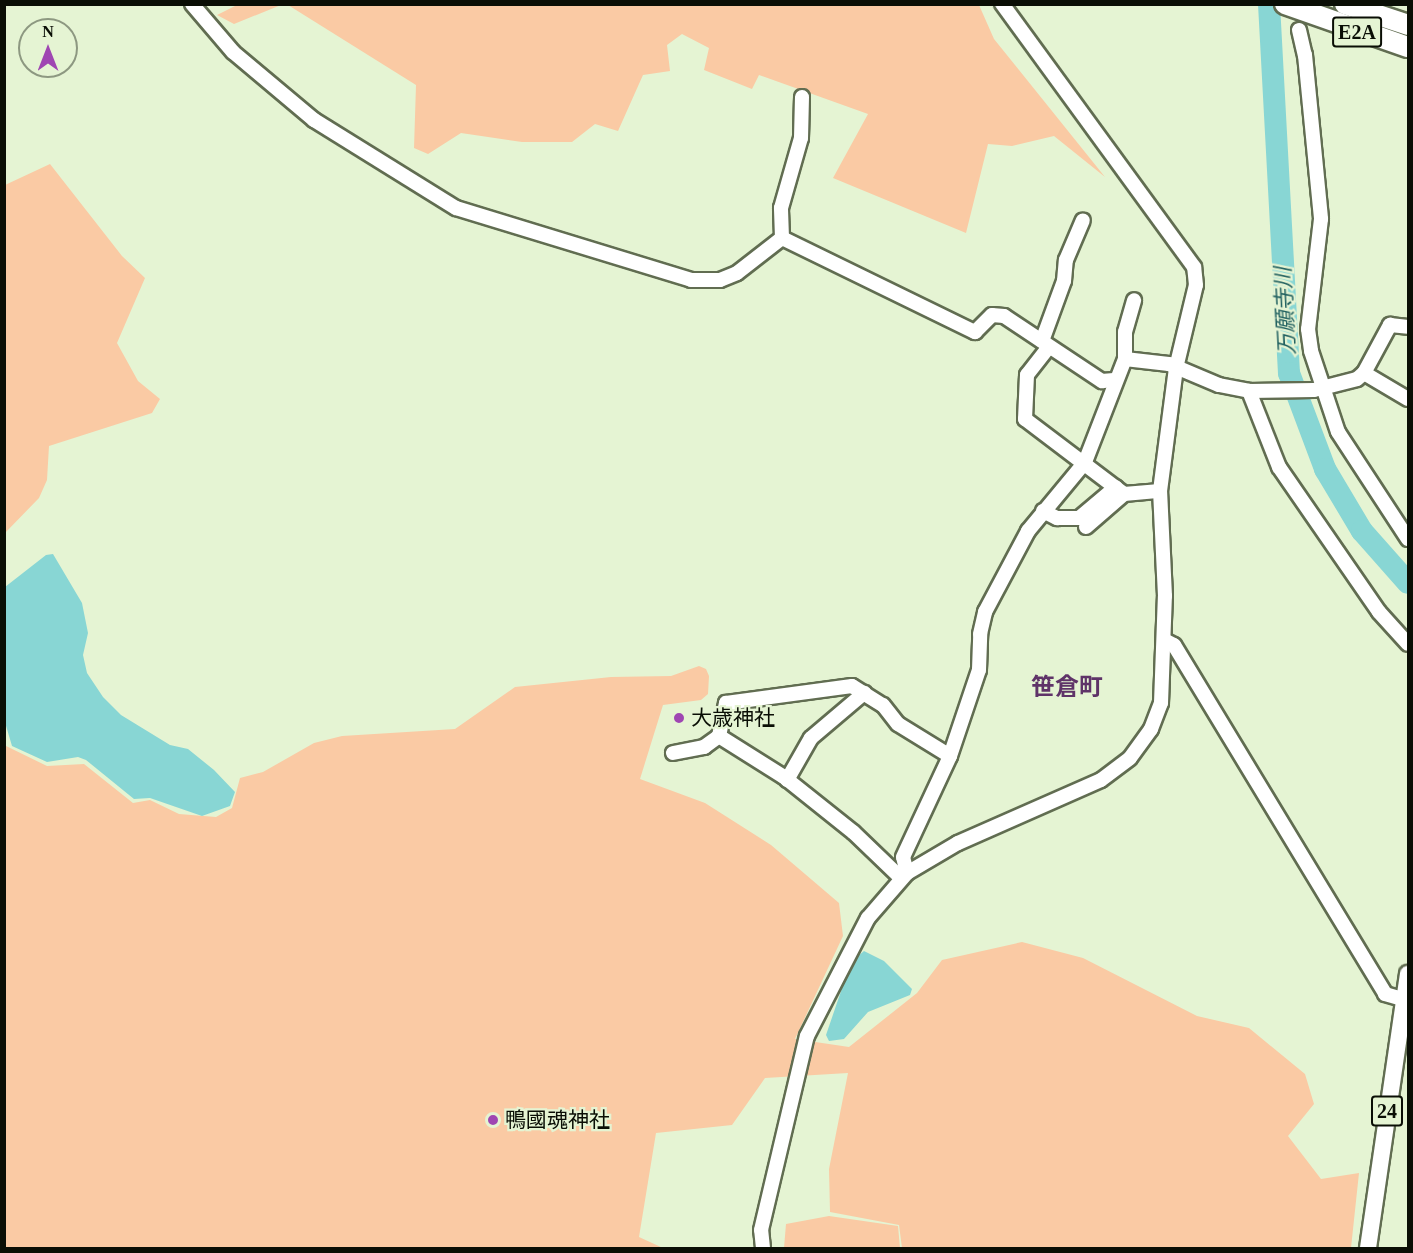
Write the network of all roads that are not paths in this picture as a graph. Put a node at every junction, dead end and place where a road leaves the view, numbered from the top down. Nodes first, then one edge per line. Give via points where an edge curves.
1 (192, 4) edge
2 (1002, 4) edge
3 (1285, 4) edge
4 (1345, 4) edge
5 (1302, 22) junction
6 (1408, 25) edge
7 (1408, 47) edge
8 (802, 97) dead end
9 (1083, 220) dead end
10 (782, 238) junction
11 (1134, 300) dead end
12 (1408, 327) edge
13 (1045, 344) junction
14 (1125, 359) junction
15 (1176, 368) junction
16 (1364, 374) junction
17 (1114, 381) junction
18 (1318, 389) junction
19 (1255, 390) junction
20 (1408, 399) edge
21 (1085, 462) junction
22 (1120, 491) junction
23 (1160, 491) junction
24 (1043, 511) junction
25 (1086, 527) dead end
26 (1408, 539) edge
27 (1164, 640) junction
28 (1408, 644) edge
29 (864, 693) junction
30 (719, 736) junction
31 (673, 753) dead end
32 (950, 756) junction
33 (787, 780) junction
34 (904, 876) junction
35 (1408, 974) edge
36 (1403, 999) junction
37 (1404, 1033) edge
38 (763, 1248) edge
39 (1368, 1248) edge

1 - 10 street via 233,52 314,120 456,208 691,280 720,280 737,273
2 - 15 street via 1194,267 1197,285
3 - 5 highway, E2A
4 - 6 highway, E2A
5 - 7 highway, E2A
5 - 18 street via 1321,219 1308,329
8 - 10 street via 801,138 781,208
9 - 13 street via 1066,260 1064,281
10 - 13 street via 967,329 975,332 992,315 1004,316
11 - 14 street via 1125,332
12 - 16 street via 1390,325
13 - 17 street via 1102,381
13 - 21 street via 1027,375 1025,419
14 - 15 street via 1138,358
14 - 17 street
15 - 19 street via 1219,384
15 - 23 street
16 - 18 street
16 - 20 street
17 - 21 street via 1112,400
18 - 19 street
18 - 26 street via 1338,432
19 - 28 street via 1279,467 1379,612
21 - 22 street
21 - 24 street
22 - 23 street
22 - 24 street via 1079,518 1057,518
22 - 25 street
23 - 27 street
24 - 32 street via 1028,531 986,612 980,634 979,670
27 - 34 street via 1161,703 1151,729 1130,758 1101,780 958,843
27 - 36 street via 1174,645 1385,994
29 - 30 street via 852,686 834,685 726,703
29 - 32 street via 883,705 898,724
29 - 33 street via 812,738
30 - 31 street via 704,747
30 - 33 street
32 - 34 street via 903,857
33 - 34 street
34 - 38 street via 868,918 807,1036 761,1230
35 - 36 main road, 24
36 - 37 main road, 24
37 - 39 main road, 24

